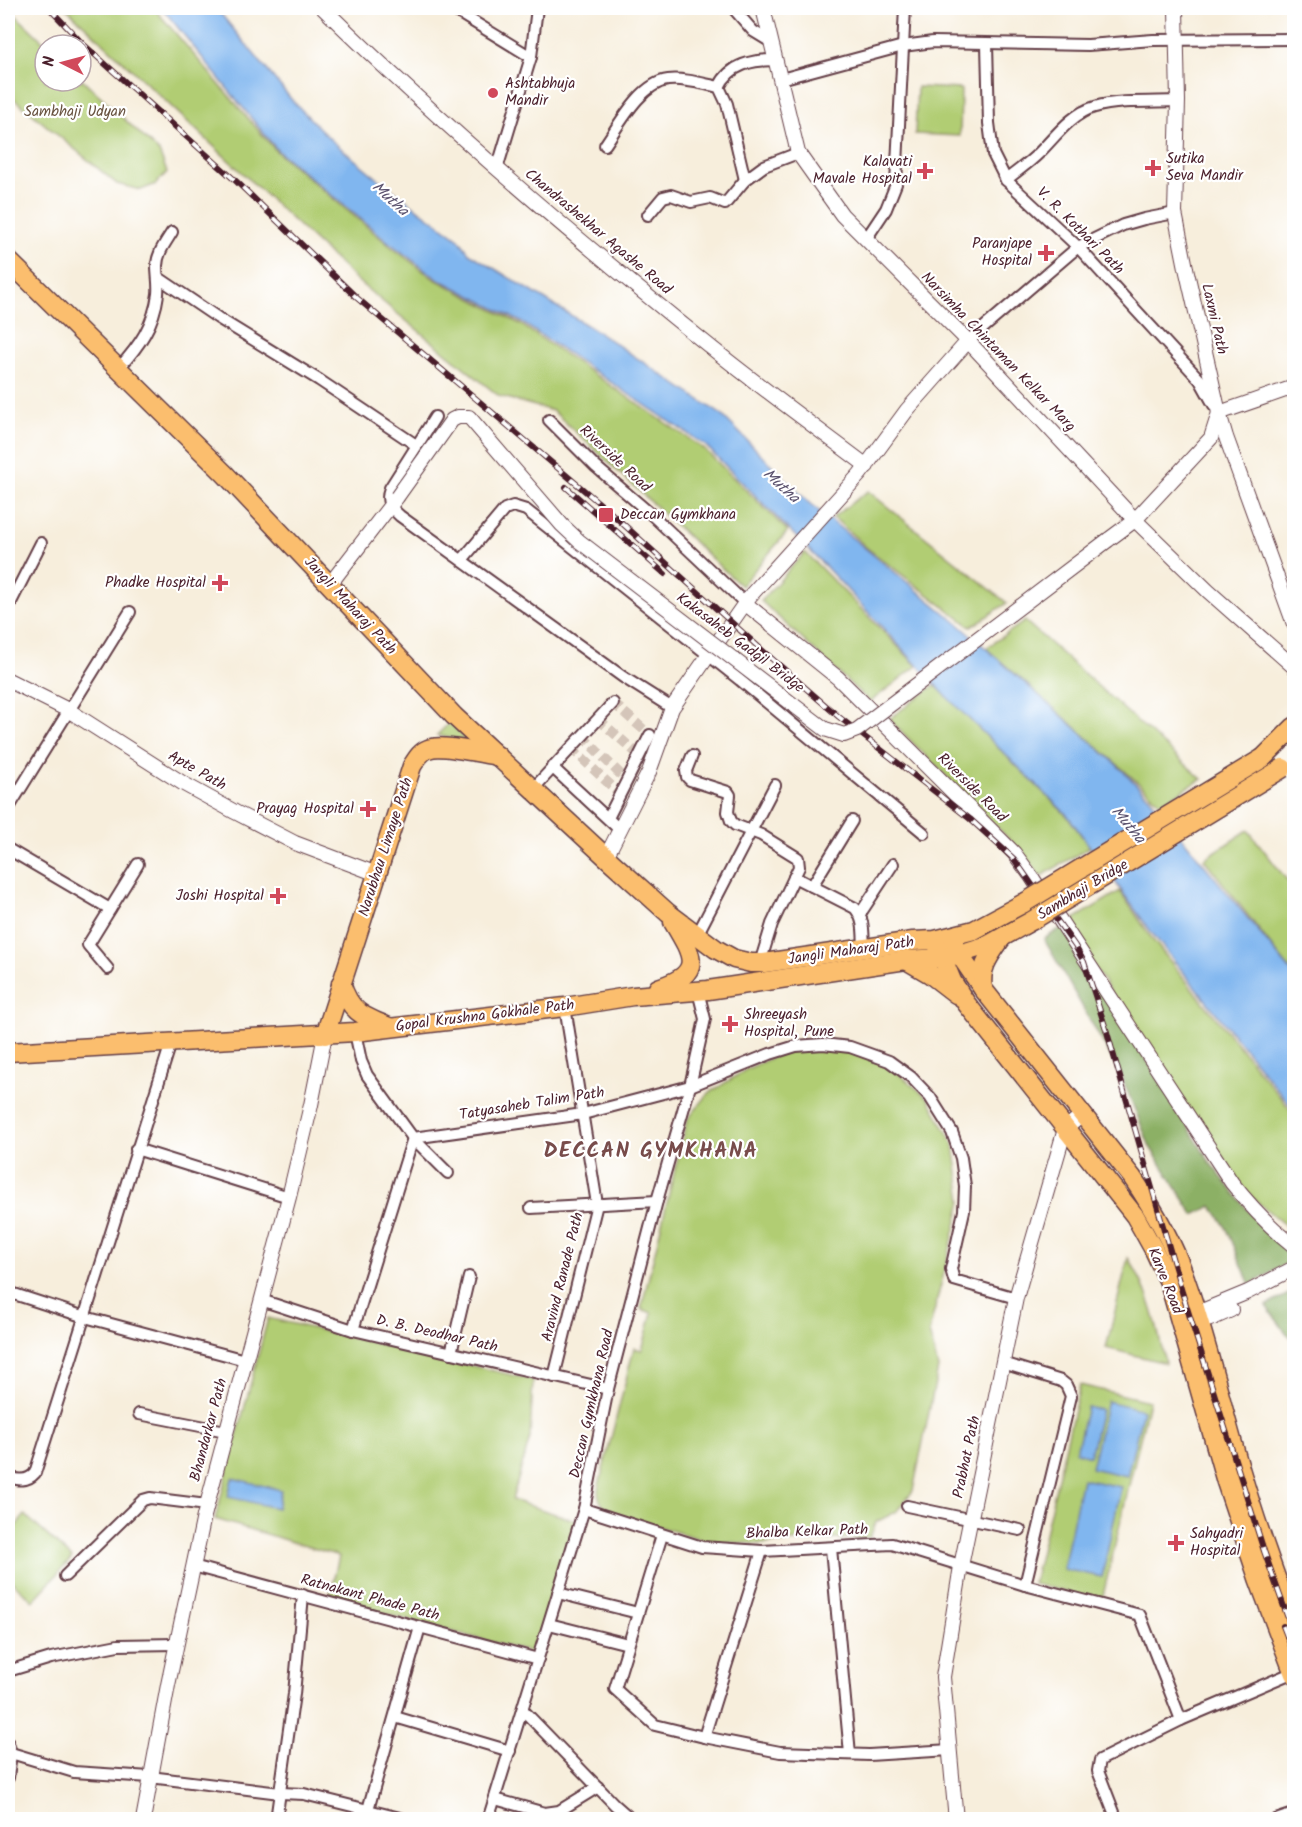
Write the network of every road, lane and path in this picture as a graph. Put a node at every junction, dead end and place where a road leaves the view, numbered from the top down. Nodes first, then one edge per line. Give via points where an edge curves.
1 (323, 8) edge
2 (453, 8) edge
3 (537, 8) edge
4 (733, 8) edge
5 (763, 8) edge
6 (905, 8) edge
7 (1176, 8) edge
8 (1294, 39) edge
9 (1176, 40) junction
10 (771, 42) junction
11 (987, 44) junction
12 (903, 46) junction
13 (531, 57) junction
14 (776, 60) junction
15 (782, 79) junction
16 (719, 87) junction
17 (1178, 101) junction
18 (605, 145) dead end
19 (798, 153) junction
20 (497, 169) junction
21 (746, 180) junction
22 (1006, 180) junction
23 (1175, 213) junction
24 (648, 215) dead end
25 (172, 232) dead end
26 (866, 239) junction
27 (1078, 247) junction
28 (8, 260) edge
29 (159, 278) junction
30 (968, 341) junction
31 (119, 368) junction
32 (1294, 387) edge
33 (1219, 413) junction
34 (435, 417) dead end
35 (549, 420) dead end
36 (416, 445) junction
37 (863, 470) junction
38 (394, 502) junction
39 (1135, 520) junction
40 (41, 543) dead end
41 (462, 560) junction
42 (330, 584) junction
43 (748, 600) junction
44 (8, 608) edge
45 (130, 612) dead end
46 (1294, 624) edge
47 (587, 650) junction
48 (708, 656) junction
49 (579, 661) dead end
50 (1294, 667) edge
51 (8, 680) edge
52 (613, 703) dead end
53 (672, 708) junction
54 (68, 710) junction
55 (1294, 727) edge
56 (650, 735) dead end
57 (498, 756) junction
58 (692, 756) dead end
59 (1289, 764) edge
60 (552, 767) junction
61 (775, 785) dead end
62 (533, 789) junction
63 (8, 809) edge
64 (608, 818) junction
65 (852, 821) dead end
66 (620, 830) junction
67 (750, 831) junction
68 (924, 833) dead end
69 (8, 849) edge
70 (606, 857) junction
71 (138, 864) dead end
72 (892, 864) dead end
73 (377, 874) junction
74 (794, 877) junction
75 (812, 886) junction
76 (110, 909) junction
77 (668, 913) junction
78 (860, 914) junction
79 (700, 938) junction
80 (943, 938) junction
81 (1001, 939) junction
82 (864, 949) junction
83 (950, 956) junction
84 (906, 960) junction
85 (756, 963) junction
86 (108, 969) dead end
87 (341, 983) junction
88 (983, 989) junction
89 (698, 991) junction
90 (633, 996) junction
91 (966, 1003) junction
92 (565, 1006) junction
93 (390, 1028) junction
94 (335, 1038) junction
95 (171, 1043) junction
96 (8, 1052) edge
97 (690, 1086) junction
98 (583, 1113) junction
99 (1082, 1115) junction
100 (1065, 1130) junction
101 (413, 1138) junction
102 (136, 1149) junction
103 (448, 1173) dead end
104 (289, 1197) junction
105 (657, 1201) junction
106 (597, 1204) junction
107 (531, 1208) dead end
108 (1294, 1246) edge
109 (1294, 1268) edge
110 (469, 1276) dead end
111 (1294, 1279) edge
112 (1276, 1284) junction
113 (8, 1293) edge
114 (1016, 1298) junction
115 (261, 1299) junction
116 (85, 1317) junction
117 (1190, 1321) junction
118 (353, 1330) junction
119 (451, 1353) junction
120 (245, 1360) junction
121 (1003, 1363) junction
122 (554, 1377) junction
123 (608, 1389) junction
124 (139, 1414) dead end
125 (226, 1431) junction
126 (8, 1477) edge
127 (207, 1504) junction
128 (907, 1506) dead end
129 (584, 1509) junction
130 (971, 1519) junction
131 (1020, 1530) dead end
132 (662, 1535) junction
133 (831, 1548) junction
134 (762, 1551) junction
135 (193, 1566) junction
136 (961, 1566) junction
137 (65, 1576) dead end
138 (1025, 1585) junction
139 (558, 1593) junction
140 (303, 1595) junction
141 (638, 1613) junction
142 (549, 1624) junction
143 (1294, 1626) edge
144 (420, 1627) junction
145 (176, 1644) junction
146 (628, 1644) junction
147 (538, 1659) junction
148 (8, 1671) edge
149 (1294, 1673) edge
150 (523, 1710) junction
151 (395, 1717) junction
152 (1181, 1720) junction
153 (704, 1737) junction
154 (9, 1748) edge
155 (950, 1750) junction
156 (510, 1751) junction
157 (850, 1754) junction
158 (150, 1777) junction
159 (8, 1778) edge
160 (598, 1787) junction
161 (280, 1792) junction
162 (495, 1799) junction
163 (367, 1814) edge
164 (1294, 1814) edge
165 (143, 1820) edge
166 (276, 1820) edge
167 (408, 1820) edge
168 (488, 1820) edge
169 (632, 1820) edge
170 (956, 1820) edge
171 (1117, 1820) edge
172 (1276, 1820) edge

1 - 20 street, Chandrashekhar Agashe Road
2 - 13 street
3 - 13 street
4 - 10 street via 753,31
5 - 10 street, Narsimha Chintaman Kelkar Marg
6 - 12 street
7 - 9 street, Laxmi Path
8 - 9 street
9 - 11 street via 1088,45
9 - 17 street, Laxmi Path
10 - 14 street, Narsimha Chintaman Kelkar Marg
11 - 12 street via 933,42
11 - 22 street, V. R. Kothari Path via 993,154
12 - 15 street
12 - 26 street via 896,184 886,209
13 - 20 street
14 - 15 street, Narsimha Chintaman Kelkar Marg
14 - 16 street via 754,61 731,70
15 - 19 street, Narsimha Chintaman Kelkar Marg
16 - 18 street via 681,80 656,84 639,97
16 - 21 street
17 - 22 street via 1107,104 1083,111
17 - 23 street, Laxmi Path
19 - 21 street via 764,166
19 - 26 street, Narsimha Chintaman Kelkar Marg via 842,215
20 - 37 street, Chandrashekhar Agashe Road
21 - 24 street via 725,204 710,198 691,202 671,195 663,197
22 - 27 street, V. R. Kothari Path
23 - 27 street via 1123,225
23 - 33 street, Laxmi Path
25 - 29 street via 160,253
26 - 30 street, Narsimha Chintaman Kelkar Marg
27 - 30 street
27 - 33 street, V. R. Kothari Path via 1200,380
28 - 31 main road, Jangli Maharaj Path
29 - 31 street via 147,333
29 - 36 street
30 - 37 street via 907,410
30 - 39 street, Narsimha Chintaman Kelkar Marg
31 - 42 main road, Jangli Maharaj Path
32 - 33 street
33 - 39 street via 1210,438
33 - 46 street, Laxmi Path
34 - 36 street
35 - 43 street, Riverside Road via 596,467
36 - 38 street via 387,495 387,501
37 - 43 street
38 - 39 street, Kakasaheb Gadgil Bridge, bridge via 452,420 469,417 579,541 825,729 844,735 857,730
38 - 41 street via 400,516
38 - 42 street
39 - 50 street, Narsimha Chintaman Kelkar Marg
40 - 44 street
41 - 47 street
41 - 48 street via 506,509 513,506 526,510
42 - 57 main road, Jangli Maharaj Path via 454,716
43 - 48 street
43 - 108 street, Riverside Road via 838,678 1014,854 1232,1183 1261,1217
45 - 54 street
47 - 49 street
47 - 53 street
48 - 53 street
48 - 68 street
51 - 54 street, Apte Path
52 - 60 street
53 - 66 street via 649,772
54 - 63 street
54 - 73 street, Apte Path via 235,812 295,843
55 - 80 main road, Sambhaji Bridge, bridge via 1263,758 1024,903 974,930
56 - 64 street
57 - 62 main road, Jangli Maharaj Path
57 - 73 main road, Narubhau Limaye Path via 446,748 429,748 421,753 412,766
58 - 67 street via 687,777 728,792 729,818
59 - 81 main road, Sambhaji Bridge, bridge
60 - 62 street
60 - 64 street
61 - 67 street
62 - 70 main road, Jangli Maharaj Path
64 - 66 street
65 - 75 street
66 - 70 street
67 - 74 street via 798,858
67 - 79 street
69 - 76 street
70 - 77 main road, Jangli Maharaj Path
71 - 76 street
72 - 78 street
73 - 87 main road, Narubhau Limaye Path
74 - 75 street
74 - 85 street
75 - 78 street
76 - 86 street via 88,945
77 - 79 main road, Jangli Maharaj Path
77 - 90 main road via 688,950 688,971 678,981
78 - 82 street
79 - 85 main road via 724,955
80 - 82 main road, Jangli Maharaj Path
80 - 83 main road, Karve Road
81 - 83 main road, Sambhaji Bridge
81 - 88 main road via 984,967
82 - 85 main road, Jangli Maharaj Path
83 - 84 main road, Gopal Krushna Gokhale Path
83 - 88 main road, Karve Road
83 - 91 main road, Karve Road via 952,981
84 - 89 main road, Gopal Krushna Gokhale Path
84 - 91 main road
87 - 93 main road via 353,1008
87 - 94 main road, Narubhau Limaye Path
88 - 99 main road, Karve Road
89 - 90 main road, Gopal Krushna Gokhale Path
89 - 97 street, Deccan Gymkhana Road via 705,1019
90 - 92 main road, Gopal Krushna Gokhale Path
91 - 100 main road, Karve Road
92 - 93 main road, Gopal Krushna Gokhale Path
92 - 98 street, Aravind Ranade Path
93 - 94 main road, Gopal Krushna Gokhale Path
94 - 95 main road, Gopal Krushna Gokhale Path
94 - 101 street via 361,1061
94 - 104 street, Bhandarkar Path via 311,1105
95 - 96 main road, Gopal Krushna Gokhale Path
95 - 102 street
97 - 98 street, Tatyasaheb Talim Path
97 - 105 street, Deccan Gymkhana Road
97 - 114 street, Tatyasaheb Talim Path via 770,1054 810,1044 850,1047 876,1055 900,1069 921,1086 938,1108 961,1158 965,1201 952,1277
98 - 101 street, Tatyasaheb Talim Path
98 - 106 street, Aravind Ranade Path
99 - 100 street
99 - 117 main road, Karve Road via 1151,1205 1185,1276
100 - 114 street, Prabhat Path
100 - 117 main road, Karve Road via 1135,1216
101 - 103 street
101 - 118 street
102 - 104 street
102 - 116 street
104 - 115 street, Bhandarkar Path
105 - 106 street
105 - 123 street, Deccan Gymkhana Road
106 - 107 street
106 - 122 street, Aravind Ranade Path
109 - 112 street
110 - 119 street
111 - 112 street
112 - 117 street
113 - 116 street
114 - 121 street, Prabhat Path
115 - 118 street, D. B. Deodhar Path
115 - 120 street, Bhandarkar Path
116 - 120 street
116 - 126 street via 35,1473 19,1481
117 - 143 main road, Karve Road
117 - 149 main road, Karve Road via 1226,1482
118 - 119 street, D. B. Deodhar Path
119 - 122 street, D. B. Deodhar Path
120 - 125 street, Bhandarkar Path
121 - 130 street, Prabhat Path
121 - 138 street via 1060,1381 1071,1396
122 - 123 street, D. B. Deodhar Path
123 - 129 street, Deccan Gymkhana Road
124 - 125 street
125 - 127 street, Bhandarkar Path
127 - 135 street, Bhandarkar Path
127 - 137 street via 143,1500
128 - 130 street
129 - 132 street, Bhalba Kelkar Path
129 - 139 street, Deccan Gymkhana Road
130 - 131 street
130 - 136 street, Prabhat Path
132 - 134 street, Bhalba Kelkar Path via 702,1547
132 - 141 street
133 - 134 street, Bhalba Kelkar Path
133 - 136 street, Bhalba Kelkar Path via 892,1545
133 - 157 street
134 - 153 street
135 - 140 street, Ratnakant Phade Path
135 - 145 street, Bhandarkar Path
136 - 138 street, Bhalba Kelkar Path
136 - 155 street, Prabhat Path via 943,1677
138 - 152 street, Bhalba Kelkar Path via 1140,1615
139 - 141 street
139 - 142 street, Deccan Gymkhana Road
140 - 144 street, Ratnakant Phade Path
140 - 161 street
141 - 146 street
142 - 146 street
142 - 147 street, Deccan Gymkhana Road
144 - 147 street, Ratnakant Phade Path
144 - 151 street
145 - 148 street via 118,1645
145 - 158 street, Bhandarkar Path
146 - 153 street via 615,1689 655,1725
147 - 150 street, Deccan Gymkhana Road
149 - 152 street
150 - 156 street, Deccan Gymkhana Road
150 - 160 street
151 - 156 street
151 - 163 street
152 - 171 street via 1100,1760 1098,1771
153 - 157 street via 780,1752
154 - 158 street via 74,1772
154 - 159 street
155 - 157 street
155 - 170 street, Prabhat Path
156 - 162 street, Deccan Gymkhana Road
158 - 161 street
158 - 165 street, Bhandarkar Path
160 - 162 street via 553,1813
160 - 169 street
161 - 163 street via 304,1794
161 - 166 street
162 - 168 street, Deccan Gymkhana Road
163 - 167 street
164 - 172 street

